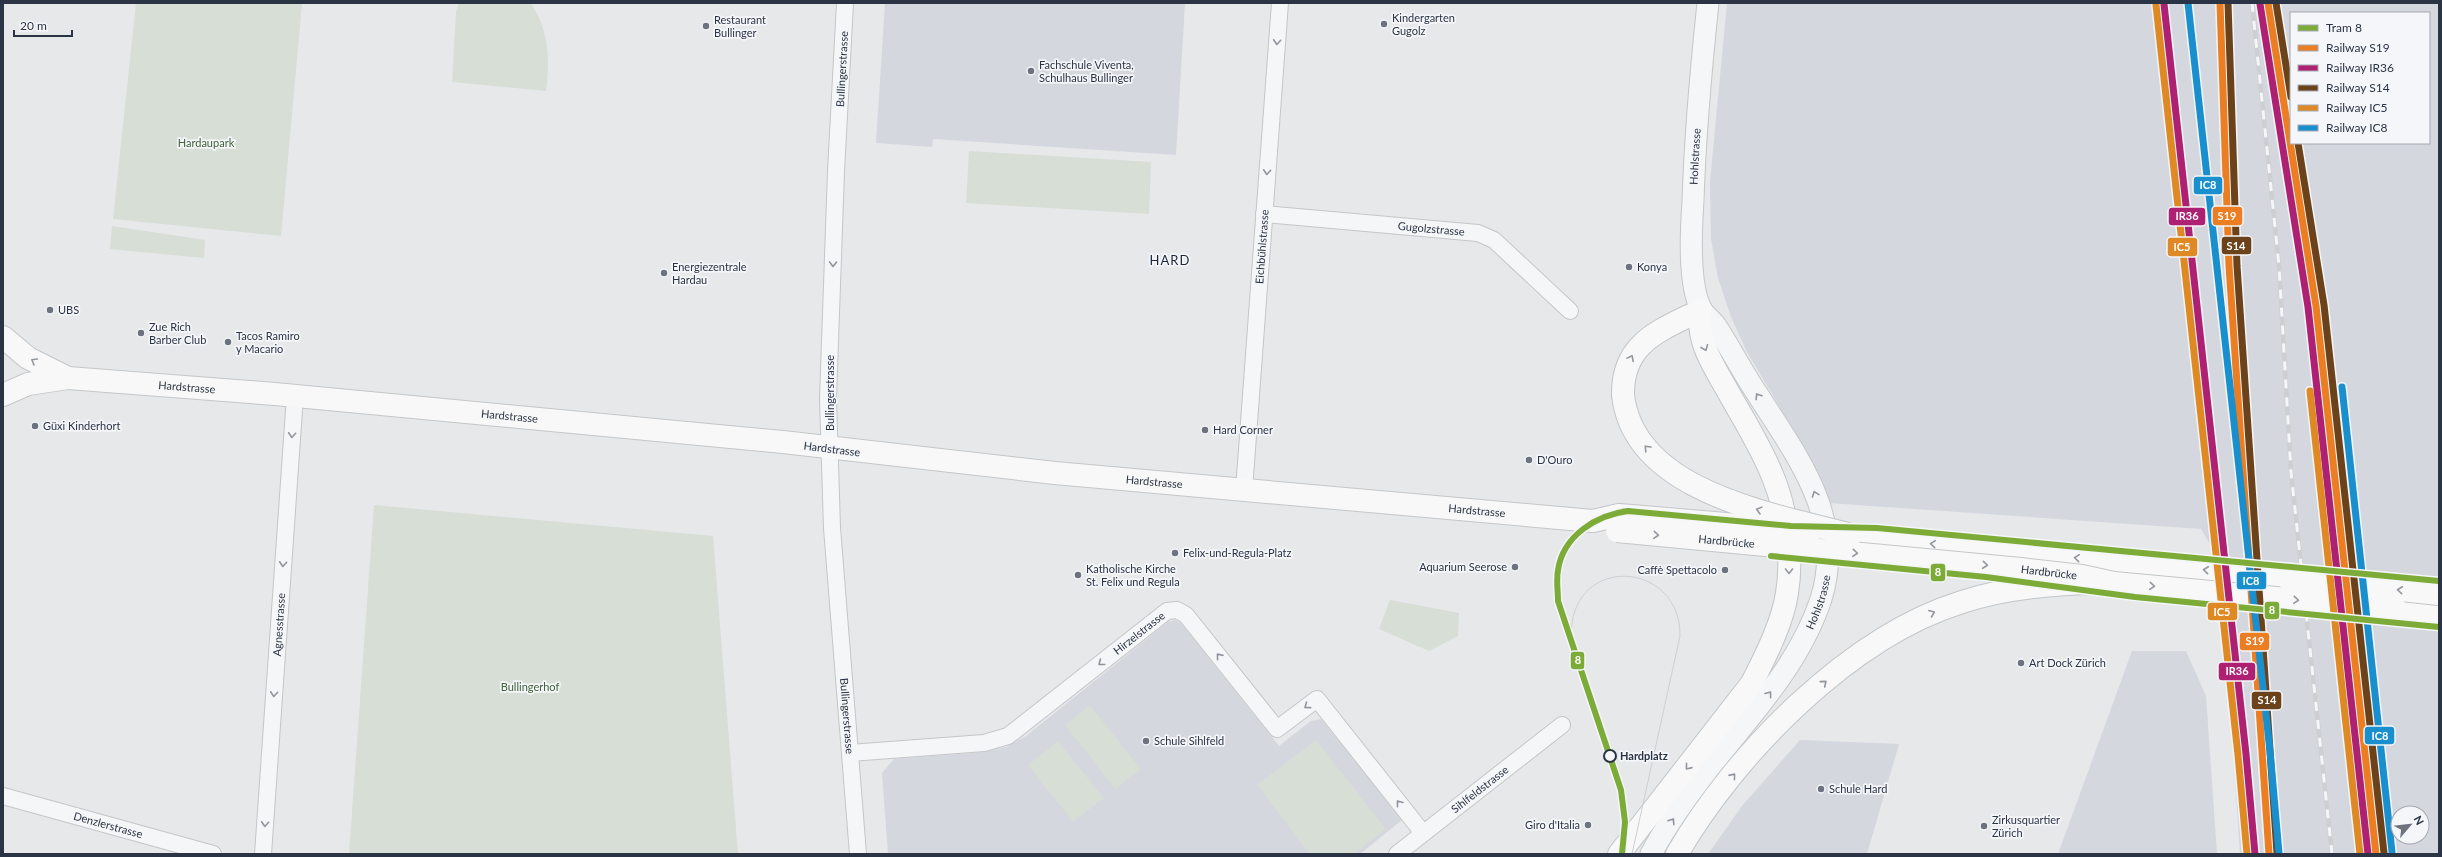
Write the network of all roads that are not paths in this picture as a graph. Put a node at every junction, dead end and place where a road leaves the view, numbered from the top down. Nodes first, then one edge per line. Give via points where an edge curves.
1 (845, 3) edge
2 (1280, 3) edge
3 (1708, 3) edge
4 (1264, 214) junction
5 (1701, 310) junction
6 (1570, 311) dead end
7 (3, 337) edge
8 (68, 378) junction
9 (3, 395) edge
10 (295, 396) junction
11 (830, 449) junction
12 (1244, 490) junction
13 (1596, 521) joint
14 (1618, 523) junction
15 (1850, 535) junction
16 (2114, 583) junction
17 (2439, 594) edge
18 (2439, 614) edge
19 (1562, 725) dead end
20 (850, 753) junction
21 (3, 796) edge
22 (1423, 833) junction
23 (214, 854) edge
24 (263, 854) edge
25 (858, 854) edge
26 (1397, 854) edge
27 (1619, 854) edge
28 (1651, 854) edge
29 (1677, 854) edge

1 -> 11 street, Bullingerstrasse via 829,383
2 -> 4 street, Eichbühlstrasse
3 - 5 street, Hohlstrasse via 1694,164 1691,244
4 - 6 street, Gugolzstrasse via 1478,233 1494,240
4 - 12 street, Eichbühlstrasse
15 -> 5 main road, Hardbrücke, bridge via 1738,504 1713,494 1680,476 1656,458 1640,440 1627,417 1623,395 1628,364 1638,346
5 -> 27 main road, Hohlstrasse via 1702,342 1764,457 1779,492 1788,552 1787,594 1764,660 1752,683
28 -> 5 street, Hohlstrasse via 1683,803 1785,671 1810,626 1820,601 1827,567 1826,539 1821,512 1804,468 1717,327
8 -> 7 main road, Hardstrasse via 28,358
8 - 9 main road, Hardstrasse via 28,384
8 - 10 main road, Hardstrasse
10 - 11 main road, Hardstrasse via 783,442
10 -> 24 street, Agnesstrasse
11 - 12 main road, Hardstrasse
11 - 20 street, Bullingerstrasse via 832,528
12 - 13 main road, Hardstrasse
13 - 14 main road, Hardbrücke
14 - 15 main road, Hardbrücke, bridge
14 -> 16 main road, Hardbrücke, bridge via 2082,576
17 -> 15 main road, Hardbrücke, bridge
16 -> 18 main road, Hardbrücke, bridge
29 -> 16 main road, Hardbrücke, bridge via 1746,759 1792,712 1841,668 1884,638 1918,619 1962,602 2024,588
19 - 22 street, Sihlfeldstrasse
22 -> 20 street, Hirzelstrasse via 1317,699 1277,729 1186,615 1177,610 1167,611 1003,738 984,743
20 - 25 street, Bullingerstrasse
21 - 23 street, Denzlerstrasse
22 - 26 street, Sihlfeldstrasse

